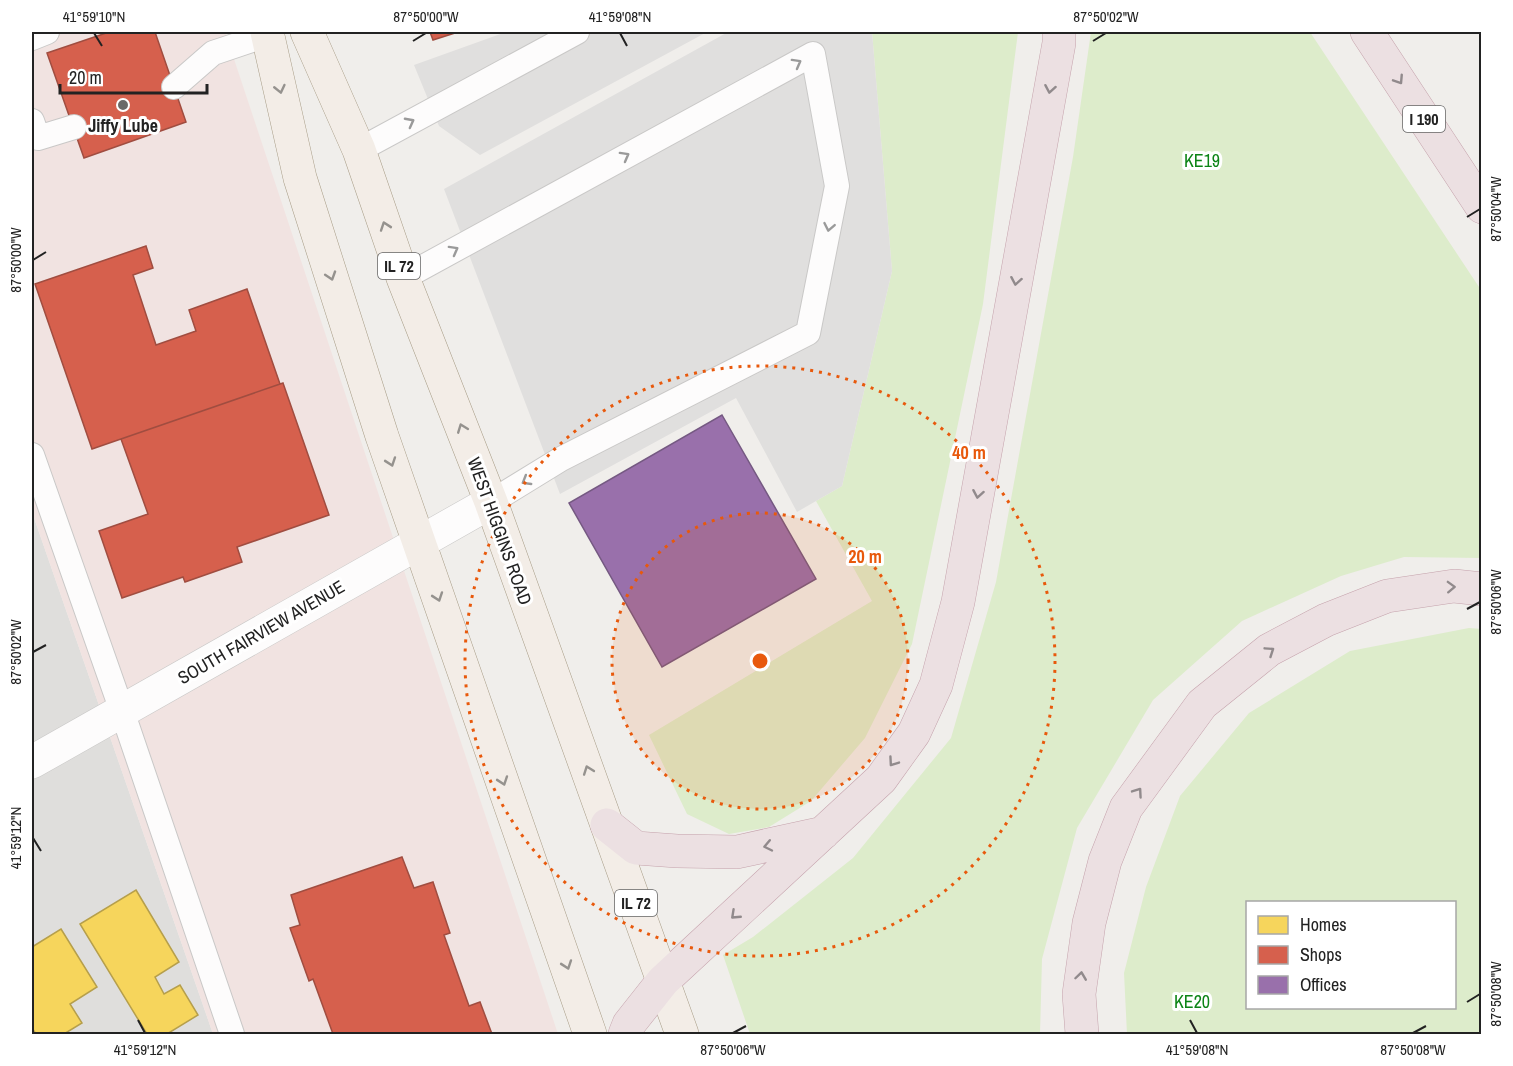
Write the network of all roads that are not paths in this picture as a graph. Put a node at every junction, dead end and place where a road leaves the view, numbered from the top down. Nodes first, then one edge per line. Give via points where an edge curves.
1 (47, 32) edge
2 (307, 32) edge
3 (577, 32) edge
4 (1059, 32) edge
5 (1367, 32) edge
6 (267, 33) edge
7 (32, 38) edge
8 (174, 87) dead end
9 (74, 127) dead end
10 (35, 130) edge
11 (359, 150) junction
12 (1482, 207) edge
13 (403, 278) junction
14 (32, 455) edge
15 (491, 502) junction
16 (419, 542) junction
17 (1482, 589) edge
18 (122, 711) junction
19 (32, 762) edge
20 (607, 825) junction
21 (825, 833) junction
22 (663, 981) junction
23 (232, 1035) edge
24 (590, 1035) edge
25 (625, 1035) edge
26 (682, 1035) edge
27 (1082, 1035) edge

1 - 7 lane
2 - 11 main road, WEST HIGGINS ROAD / IL 72
11 -> 3 lane
4 -> 21 highway via 958,602 936,685 914,733 881,779
5 -> 12 highway, I 190
6 - 8 lane via 213,52
6 -> 16 main road via 300,178
9 - 10 lane
13 -> 11 main road, WEST HIGGINS ROAD / IL 72
15 -> 13 main road, WEST HIGGINS ROAD / IL 72
13 -> 15 lane via 813,54 837,186 808,333 561,459
14 - 18 lane
15 - 16 street, SOUTH FAIRVIEW AVENUE
20 -> 15 main road, WEST HIGGINS ROAD / IL 72
16 - 18 street, SOUTH FAIRVIEW AVENUE
16 -> 24 main road
27 -> 17 highway via 1079,994 1089,923 1105,861 1126,808 1202,704 1269,650 1326,620 1387,596 1454,586
18 - 19 street, SOUTH FAIRVIEW AVENUE
18 - 23 lane
21 -> 20 highway via 737,852 677,851 636,848
20 - 22 main road, WEST HIGGINS ROAD / IL 72
21 -> 22 highway
22 - 25 highway via 628,1024
22 - 26 main road, WEST HIGGINS ROAD / IL 72

